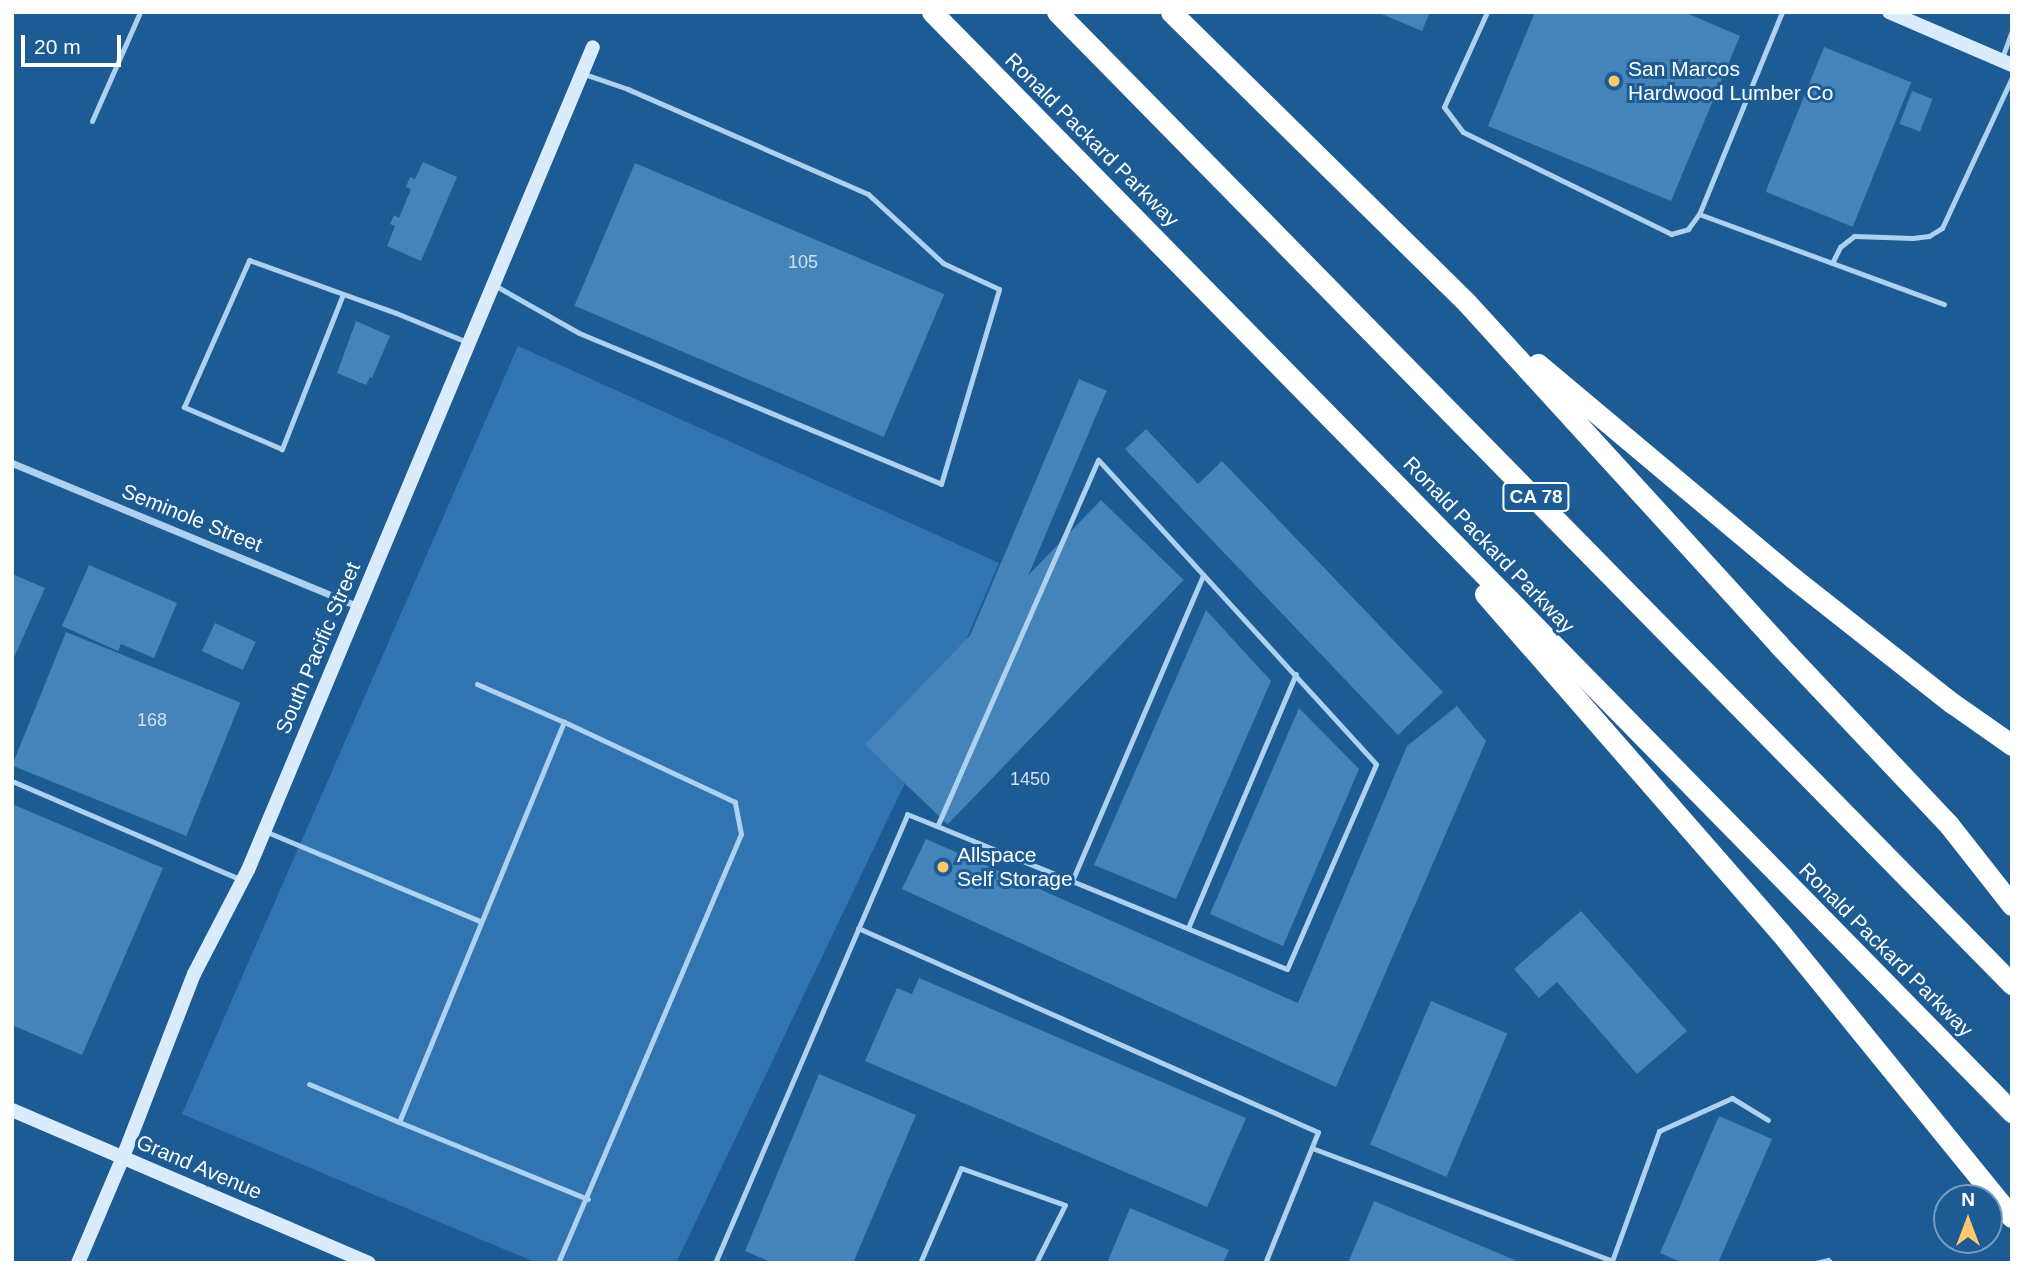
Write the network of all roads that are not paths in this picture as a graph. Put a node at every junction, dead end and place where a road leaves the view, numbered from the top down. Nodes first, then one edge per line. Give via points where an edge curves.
1 (140, 12) edge
2 (932, 12) edge
3 (1057, 12) edge
4 (1171, 12) edge
5 (1487, 12) edge
6 (1782, 12) edge
7 (1889, 12) edge
8 (2012, 31) edge
9 (593, 47) dead end
10 (2006, 62) edge
11 (582, 73) junction
12 (2012, 77) edge
13 (92, 121) dead end
14 (1699, 214) junction
15 (1832, 263) junction
16 (493, 285) junction
17 (343, 294) junction
18 (1467, 303) junction
19 (1944, 304) dead end
20 (468, 343) junction
21 (1324, 411) junction
22 (12, 463) edge
23 (1203, 575) junction
24 (358, 606) junction
25 (1296, 674) junction
26 (477, 684) dead end
27 (564, 722) junction
28 (2012, 745) edge
29 (12, 781) edge
30 (937, 826) junction
31 (264, 831) junction
32 (243, 881) junction
33 (1072, 881) junction
34 (2012, 905) edge
35 (480, 921) junction
36 (858, 928) junction
37 (1188, 928) junction
38 (2012, 984) edge
39 (309, 1084) dead end
40 (12, 1110) edge
41 (2012, 1112) edge
42 (1768, 1119) dead end
43 (400, 1122) junction
44 (1312, 1148) junction
45 (123, 1157) junction
46 (588, 1199) junction
47 (2012, 1217) edge
48 (1615, 1262) edge
49 (78, 1263) edge
50 (369, 1263) edge
51 (558, 1263) edge
52 (715, 1263) edge
53 (920, 1263) edge
54 (1036, 1263) edge
55 (1265, 1263) edge
56 (1815, 1263) edge
57 (1831, 1263) edge

1 - 13 lane
2 - 21 highway, Ronald Packard Parkway
3 - 38 highway, CA 78
4 - 18 highway
5 - 14 lane via 1444,107 1463,132 1671,234 1688,229
6 - 14 lane
7 - 10 street
8 - 10 lane
9 - 11 street, South Pacific Street
11 - 16 street, South Pacific Street
11 - 16 lane via 868,194 943,263 999,289 942,484 579,333
12 - 15 lane via 1942,228 1913,238 1854,236 1840,247
14 - 15 lane
15 - 19 lane
16 - 20 street, South Pacific Street
17 - 17 lane via 249,260 184,407 282,449
17 - 20 lane
18 - 28 highway via 1793,579
18 - 34 highway via 1949,825
20 - 24 street, South Pacific Street
21 - 41 highway, Ronald Packard Parkway
21 - 47 highway via 1780,932
22 - 24 street, Seminole Street
23 - 25 lane
23 - 30 lane via 1098,460
23 - 33 lane
24 - 31 street, South Pacific Street
25 - 37 lane
25 - 37 lane via 1376,764 1287,969
26 - 27 lane
27 - 35 lane
27 - 46 lane via 735,802 741,834
29 - 32 lane
30 - 33 lane
30 - 36 lane via 907,814
31 - 32 street, South Pacific Street
31 - 35 lane
32 - 45 street, South Pacific Street via 194,974
33 - 37 lane
35 - 43 lane
36 - 44 lane via 1318,1132
36 - 52 lane
39 - 43 lane
40 - 45 street, Grand Avenue
42 - 48 lane via 1732,1098 1659,1131
43 - 46 lane
44 - 48 lane
44 - 55 lane
45 - 49 street, South Pacific Street
45 - 50 street, Grand Avenue
46 - 51 lane
53 - 54 lane via 961,1168 1065,1206
56 - 57 lane

